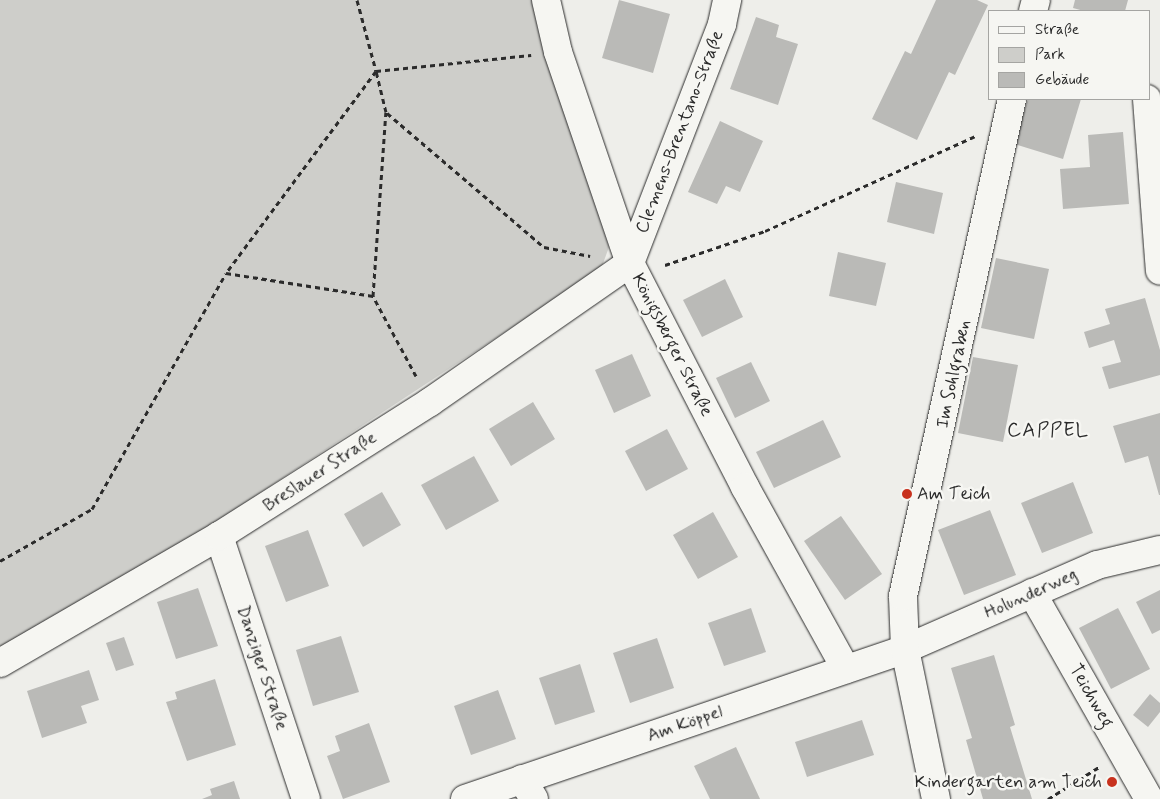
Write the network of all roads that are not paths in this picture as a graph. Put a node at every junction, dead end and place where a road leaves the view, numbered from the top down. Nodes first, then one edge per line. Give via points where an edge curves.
1 (546, 0) edge
2 (727, 0) edge
3 (1146, 100) edge
4 (1010, 110) edge
5 (633, 269) junction
6 (1160, 271) edge
7 (219, 536) junction
8 (1160, 550) edge
9 (1032, 593) junction
10 (905, 649) junction
11 (0, 663) edge
12 (846, 669) junction
13 (528, 789) edge
14 (306, 799) edge
15 (465, 799) edge
16 (936, 799) edge
17 (1149, 799) edge

1 - 5 street, Königsberger Straße via 558,52
2 - 5 street, Clemens-Brentano-Straße via 722,24
3 - 6 street
4 - 10 street, Im Sohlgraben via 903,596
5 - 7 street, Breslauer Straße
5 - 12 street, Königsberger Straße via 745,487
7 - 11 street, Breslauer Straße
7 - 14 street, Danziger Straße
8 - 9 street, Holunderweg via 1097,565
9 - 10 street, Holunderweg
9 - 17 street, Teichweg
10 - 12 street, Am Köppel
10 - 16 street, Im Sohlgraben
12 - 13 street, Am Köppel
13 - 15 street, Am Köppel

